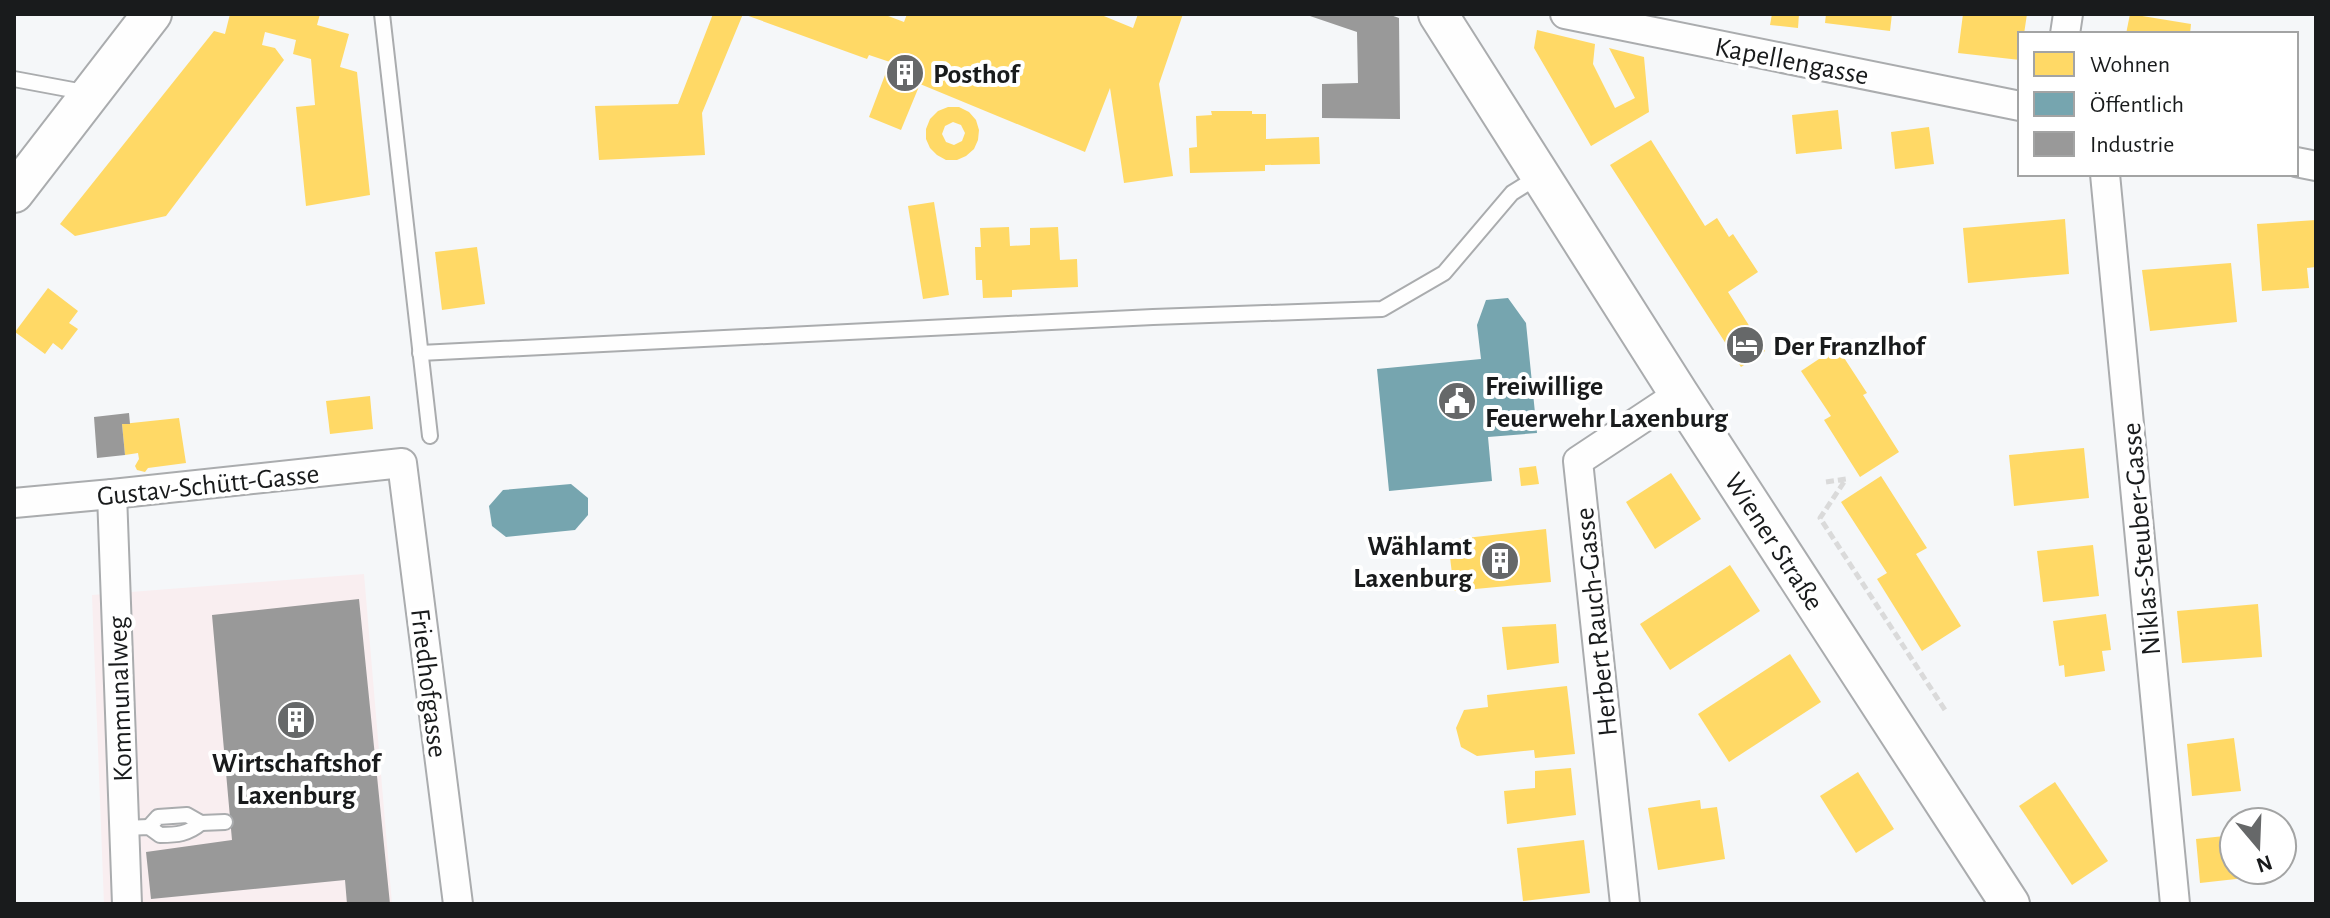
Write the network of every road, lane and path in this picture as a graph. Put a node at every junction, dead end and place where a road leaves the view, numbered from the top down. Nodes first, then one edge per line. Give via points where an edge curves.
1 (152, 14) edge
2 (382, 14) edge
3 (1438, 14) edge
4 (1565, 14) edge
5 (14, 79) edge
6 (89, 93) junction
7 (2018, 106) edge
8 (1541, 175) junction
9 (2105, 176) edge
10 (14, 193) edge
11 (420, 353) junction
12 (1679, 394) junction
13 (430, 436) dead end
14 (402, 463) joint
15 (1826, 482) dead end
16 (112, 494) junction
17 (14, 503) edge
18 (1945, 710) dead end
19 (225, 822) dead end
20 (137, 828) junction
21 (127, 904) edge
22 (458, 904) edge
23 (1625, 904) edge
24 (2010, 904) edge
25 (2175, 904) edge

1 - 6 main road
2 - 11 lane
3 - 8 main road, Wiener Straße
4 - 7 street, Kapellengasse
5 - 6 lane
6 - 10 main road
8 - 11 lane via 1512,193 1444,273 1382,309
8 - 12 main road, Wiener Straße
9 - 25 street, Niklas-Steuber-Gasse
11 - 13 lane
12 - 23 street, Herbert Rauch-Gasse via 1578,461
12 - 24 main road, Wiener Straße
14 - 16 street, Gustav-Schütt-Gasse
14 - 22 street, Friedhofgasse
15 - 18 path via 1846,479 1820,518
16 - 17 street, Gustav-Schütt-Gasse
16 - 20 street, Kommunalweg
19 - 20 lane via 170,816
20 - 21 street, Kommunalweg

